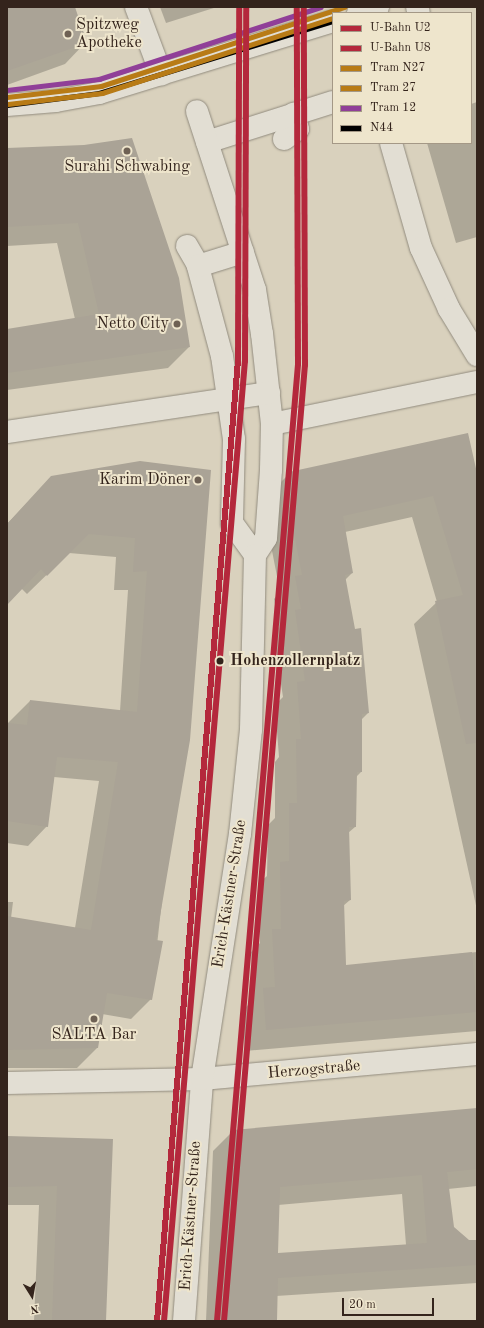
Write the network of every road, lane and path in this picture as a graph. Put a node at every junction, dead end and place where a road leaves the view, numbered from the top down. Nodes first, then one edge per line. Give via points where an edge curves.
1 (136, 7) edge
2 (378, 7) edge
3 (361, 12) edge
4 (332, 21) edge
5 (161, 74) junction
6 (332, 103) edge
7 (7, 105) edge
8 (197, 111) dead end
9 (207, 142) junction
10 (391, 144) edge
11 (243, 252) junction
12 (477, 355) edge
13 (477, 382) edge
14 (269, 393) junction
15 (229, 398) junction
16 (272, 424) junction
17 (7, 432) edge
18 (270, 494) junction
19 (256, 513) dead end
20 (255, 555) junction
21 (477, 1054) edge
22 (202, 1079) junction
23 (7, 1083) edge
24 (184, 1321) edge

1 - 5 street
2 - 3 street
4 - 5 street
5 - 7 street via 68,99
6 - 9 street via 288,129
8 - 9 street
9 - 11 street
10 - 12 street via 421,248 449,309
11 - 14 street via 255,290
11 - 15 street via 194,254 222,356
13 - 16 street
14 - 15 street
14 - 16 street
15 - 17 street
15 - 20 street via 234,439 232,523
16 - 18 street
18 - 19 street via 256,494
18 - 20 street via 266,538
20 - 22 street, Erich-Kästner-Straße via 255,652 248,756
21 - 22 street, Herzogstraße
22 - 23 street, Herzogstraße
22 - 24 street, Erich-Kästner-Straße

